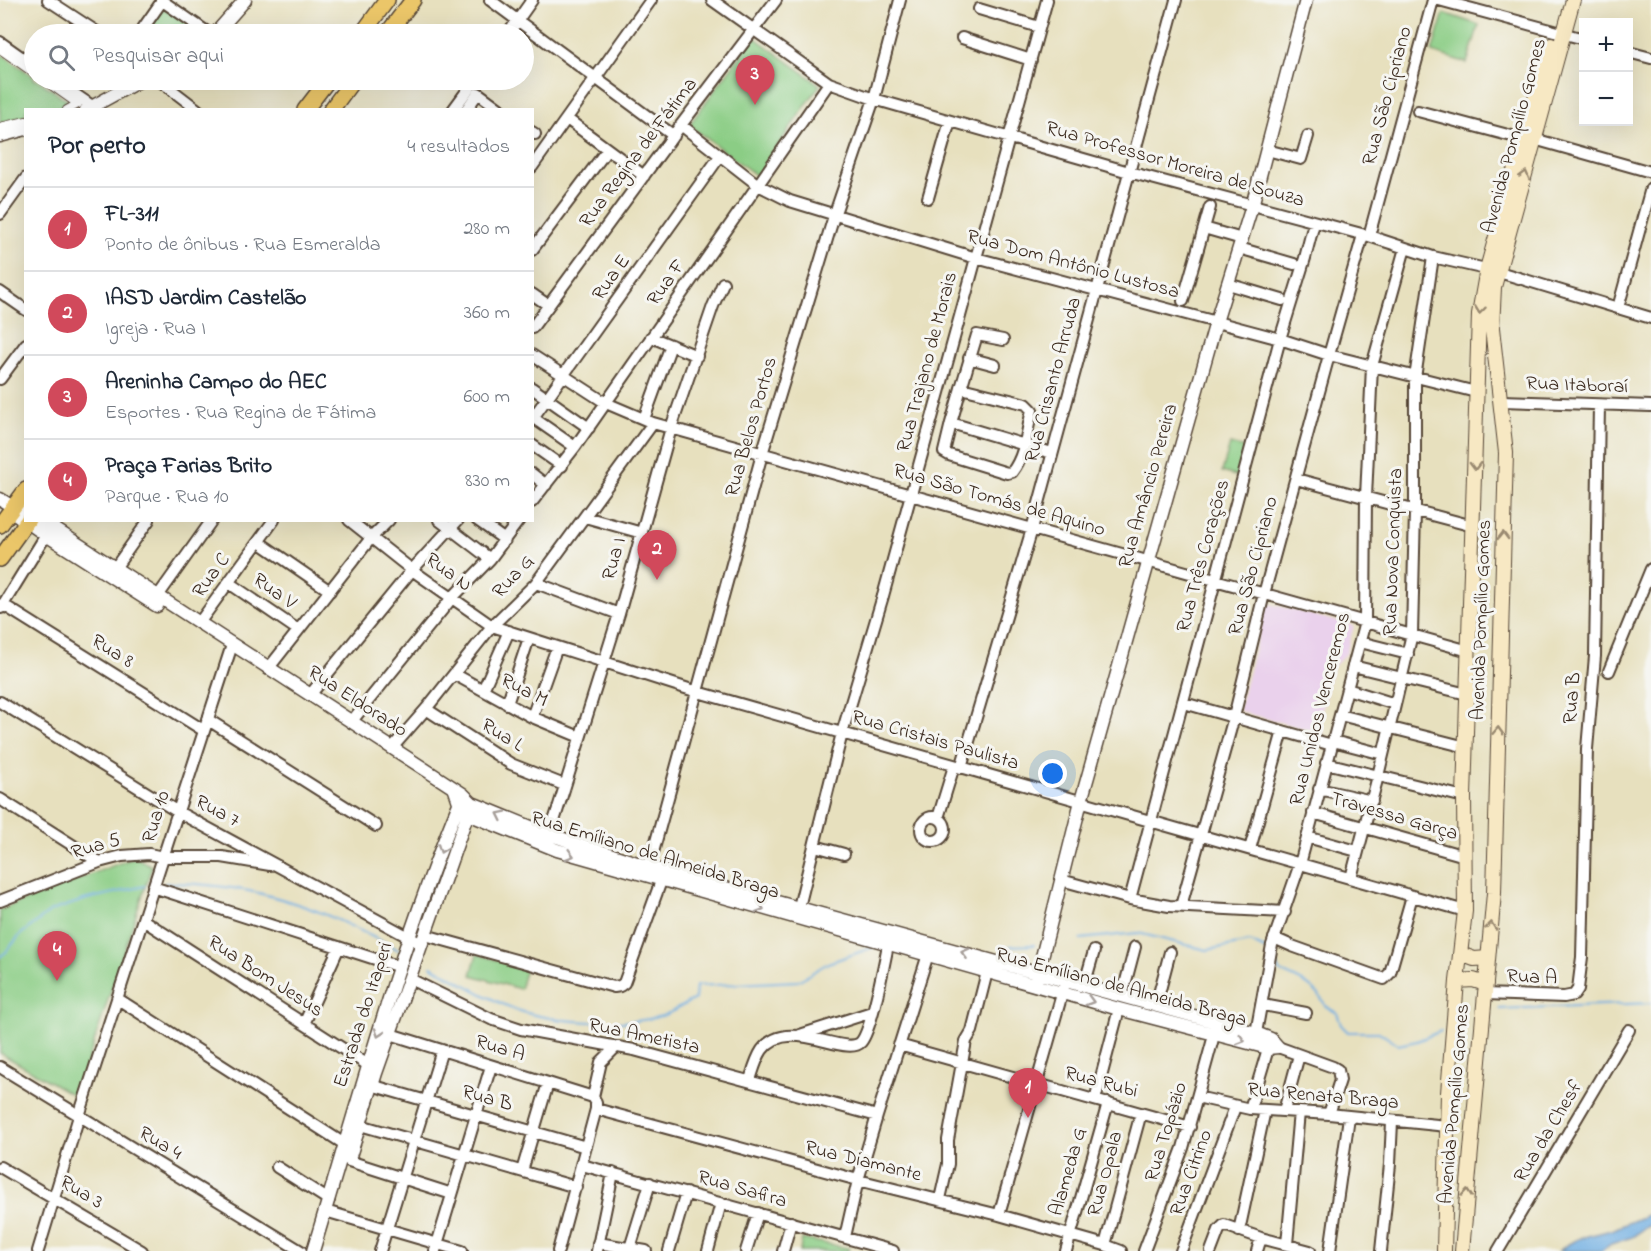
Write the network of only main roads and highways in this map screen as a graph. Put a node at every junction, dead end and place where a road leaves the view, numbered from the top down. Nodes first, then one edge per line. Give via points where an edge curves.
1 (387, 0) edge
2 (413, 0) edge
3 (1564, 0) edge
4 (1573, 0) edge
5 (369, 24) edge
6 (395, 24) edge
7 (1559, 32) junction
8 (320, 90) edge
9 (346, 90) edge
10 (307, 108) edge
11 (332, 108) edge
12 (1493, 271) junction
13 (22, 513) edge
14 (0, 525) edge
15 (0, 559) edge
16 (1461, 954) junction
17 (1488, 958) junction
18 (1457, 981) junction
19 (1485, 989) junction
20 (1444, 1251) edge
21 (1462, 1251) edge

1 - 5 main road
2 - 6 main road
3 - 7 main road, Avenida Pompílio Gomes
4 - 7 main road, Avenida Pompílio Gomes
7 - 12 main road, Avenida Pompílio Gomes
8 - 10 main road
9 - 11 main road
12 -> 16 main road, Avenida Pompílio Gomes via 1479,314
17 -> 12 main road, Avenida Pompílio Gomes via 1494,893 1506,462 1492,328
13 - 14 main road
13 - 15 main road
16 - 17 main road via 1474,959
16 - 18 main road, Avenida Pompílio Gomes
17 - 19 main road, Avenida Pompílio Gomes
18 - 19 main road via 1473,980
18 - 20 main road, Avenida Pompílio Gomes via 1448,1093
21 -> 19 main road, Avenida Pompílio Gomes

